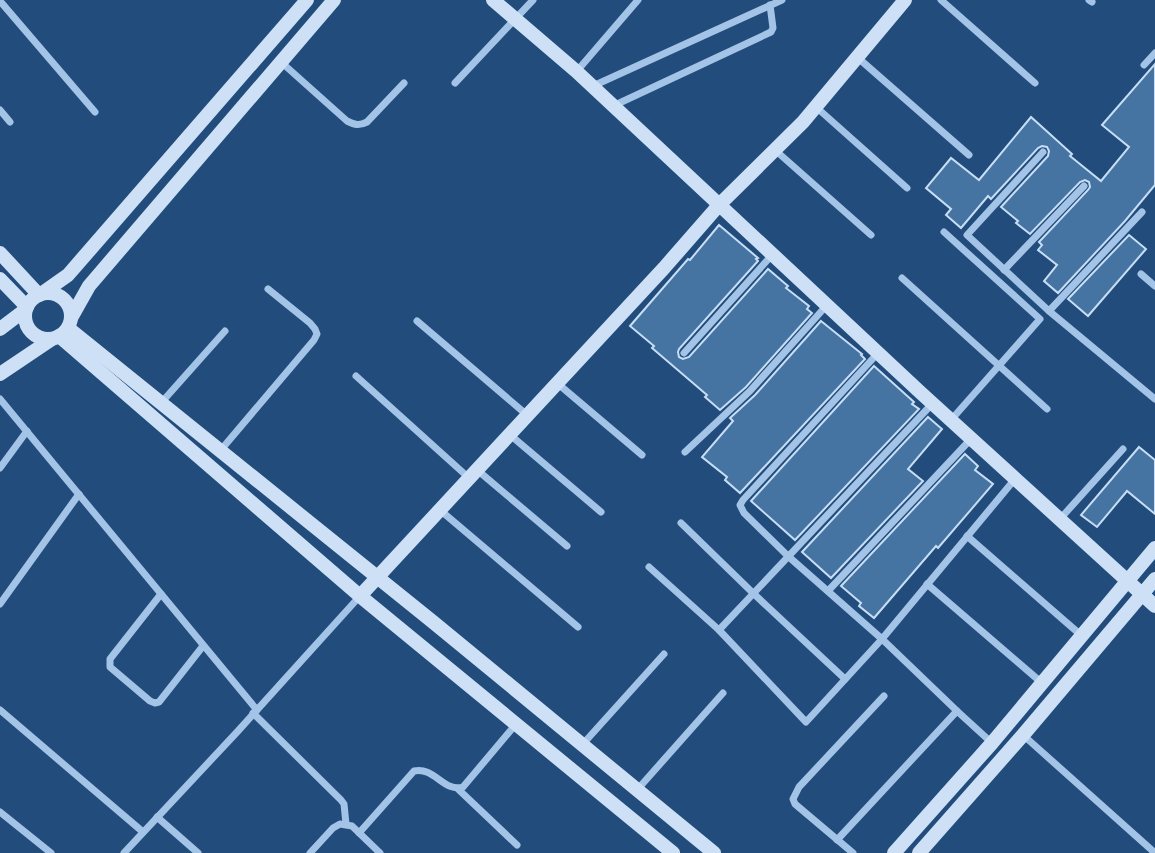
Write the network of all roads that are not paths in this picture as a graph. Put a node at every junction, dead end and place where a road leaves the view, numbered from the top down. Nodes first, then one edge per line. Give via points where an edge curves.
1 (307, 0) edge
2 (334, 0) edge
3 (493, 0) edge
4 (533, 0) edge
5 (638, 0) edge
6 (782, 0) edge
7 (905, 0) edge
8 (941, 0) edge
9 (0, 1) edge
10 (770, 5) junction
11 (515, 19) junction
12 (1155, 53) edge
13 (858, 57) junction
14 (281, 62) junction
15 (1144, 65) dead end
16 (576, 71) junction
17 (404, 83) dead end
18 (454, 83) dead end
19 (1035, 83) dead end
20 (592, 86) junction
21 (613, 106) junction
22 (816, 107) junction
23 (0, 110) edge
24 (95, 112) dead end
25 (10, 122) dead end
26 (775, 150) junction
27 (1043, 152) dead end
28 (969, 155) dead end
29 (1084, 186) dead end
30 (907, 188) dead end
31 (719, 205) junction
32 (1142, 212) dead end
33 (944, 232) dead end
34 (871, 235) dead end
35 (0, 253) edge
36 (772, 254) junction
37 (1004, 270) junction
38 (1141, 274) dead end
39 (902, 278) dead end
40 (0, 279) edge
41 (1155, 286) edge
42 (268, 289) dead end
43 (40, 295) junction
44 (827, 305) junction
45 (26, 309) junction
46 (1049, 311) junction
47 (417, 321) dead end
48 (0, 329) edge
49 (63, 330) junction
50 (225, 331) dead end
51 (684, 353) dead end
52 (878, 353) junction
53 (1000, 365) junction
54 (0, 374) edge
55 (356, 376) dead end
56 (557, 383) junction
57 (0, 399) edge
58 (1155, 400) edge
59 (161, 403) junction
60 (933, 404) junction
61 (1047, 409) dead end
62 (527, 415) junction
63 (951, 420) junction
64 (27, 431) junction
65 (509, 435) junction
66 (972, 439) junction
67 (1123, 449) dead end
68 (219, 450) junction
69 (685, 452) dead end
70 (642, 455) dead end
71 (0, 468) edge
72 (473, 474) junction
73 (1015, 479) junction
74 (79, 494) junction
75 (439, 510) junction
76 (601, 512) dead end
77 (1060, 520) junction
78 (681, 523) dead end
79 (967, 536) junction
80 (567, 545) dead end
81 (1155, 548) edge
82 (789, 556) junction
83 (649, 567) dead end
84 (377, 576) junction
85 (1155, 579) edge
86 (1127, 582) junction
87 (927, 584) junction
88 (828, 591) junction
89 (161, 594) junction
90 (754, 594) junction
91 (1141, 595) junction
92 (360, 596) junction
93 (0, 604) edge
94 (1155, 606) edge
95 (578, 627) dead end
96 (719, 630) junction
97 (1082, 636) junction
98 (882, 639) junction
99 (203, 646) junction
100 (664, 654) dead end
101 (845, 678) junction
102 (1042, 683) junction
103 (723, 693) dead end
104 (884, 696) dead end
105 (0, 710) edge
106 (957, 711) junction
107 (255, 712) junction
108 (516, 724) junction
109 (1023, 734) junction
110 (992, 743) junction
111 (582, 745) junction
112 (458, 789) junction
113 (637, 790) junction
114 (0, 811) edge
115 (157, 817) junction
116 (346, 824) junction
117 (143, 832) junction
118 (359, 833) junction
119 (837, 839) junction
120 (517, 845) dead end
121 (51, 853) edge
122 (124, 853) edge
123 (198, 853) edge
124 (310, 853) edge
125 (380, 853) edge
126 (673, 853) edge
127 (714, 853) edge
128 (853, 853) edge
129 (894, 853) edge
130 (919, 853) edge
131 (1155, 853) edge

1 - 43 street via 68,275
2 - 14 street
3 - 11 street
4 - 11 street
5 - 16 street
6 - 10 street
7 - 13 street
8 - 19 street
9 - 24 street
10 - 20 street
10 - 21 street via 773,27 769,33
11 - 16 street
11 - 18 street
12 - 15 street
13 - 22 street
13 - 28 street
14 - 17 street via 354,124 367,122
14 - 49 street via 89,286
16 - 20 street
20 - 21 street
21 - 31 street
22 - 26 street
22 - 30 street
23 - 25 street
26 - 31 street
26 - 34 street
27 - 37 street via 967,234
29 - 37 street
31 - 36 street
31 - 56 street
32 - 46 street
33 - 53 street via 1040,319
35 - 43 street
36 - 44 street
36 - 51 street
37 - 46 street
38 - 41 street
39 - 53 street
40 - 45 street
42 - 68 street via 317,334
43 - 45 street
43 - 49 street via 63,298 71,311
44 - 52 street
44 - 69 street via 750,391
45 - 48 street
45 - 49 street via 27,326 37,337 45,339
46 - 58 street
47 - 62 street
49 - 54 street
49 - 59 street
49 - 92 street
50 - 59 street
52 - 60 street
52 - 82 street via 740,505
53 - 61 street
53 - 63 street
55 - 72 street
56 - 62 street
56 - 70 street
57 - 64 street
59 - 68 street
60 - 63 street
60 - 82 street
62 - 65 street
63 - 66 street
64 - 71 street
64 - 74 street
65 - 72 street
65 - 76 street
66 - 73 street
66 - 88 street
67 - 77 street
68 - 84 street
72 - 75 street
72 - 80 street
73 - 77 street
73 - 79 street
74 - 89 street
74 - 93 street
75 - 84 street
75 - 95 street
77 - 86 street
78 - 90 street
79 - 87 street
79 - 97 street
81 - 86 street
82 - 88 street
82 - 90 street
83 - 96 street
84 - 92 street
84 - 111 street
85 - 91 street
86 - 91 street
86 - 97 street
87 - 98 street
87 - 102 street
88 - 98 street
89 - 99 street
89 - 99 street via 110,659 110,667 155,703
90 - 96 street
90 - 101 street
91 - 94 street
91 - 109 street
92 - 107 street
92 - 108 street
96 - 101 street via 806,722
97 - 102 street
98 - 101 street
98 - 106 street
99 - 107 street
100 - 111 street
102 - 110 street
103 - 113 street
104 - 119 street via 794,793 795,804
105 - 117 street
106 - 110 street
106 - 119 street
107 - 115 street
107 - 116 street via 341,800
108 - 112 street
108 - 126 street
109 - 130 street
109 - 131 street
110 - 129 street
111 - 113 street
112 - 118 street via 426,771 414,771
112 - 120 street
113 - 127 street
114 - 121 street
115 - 117 street
115 - 123 street
116 - 118 street
116 - 124 street via 333,828
117 - 122 street
118 - 125 street
119 - 128 street

